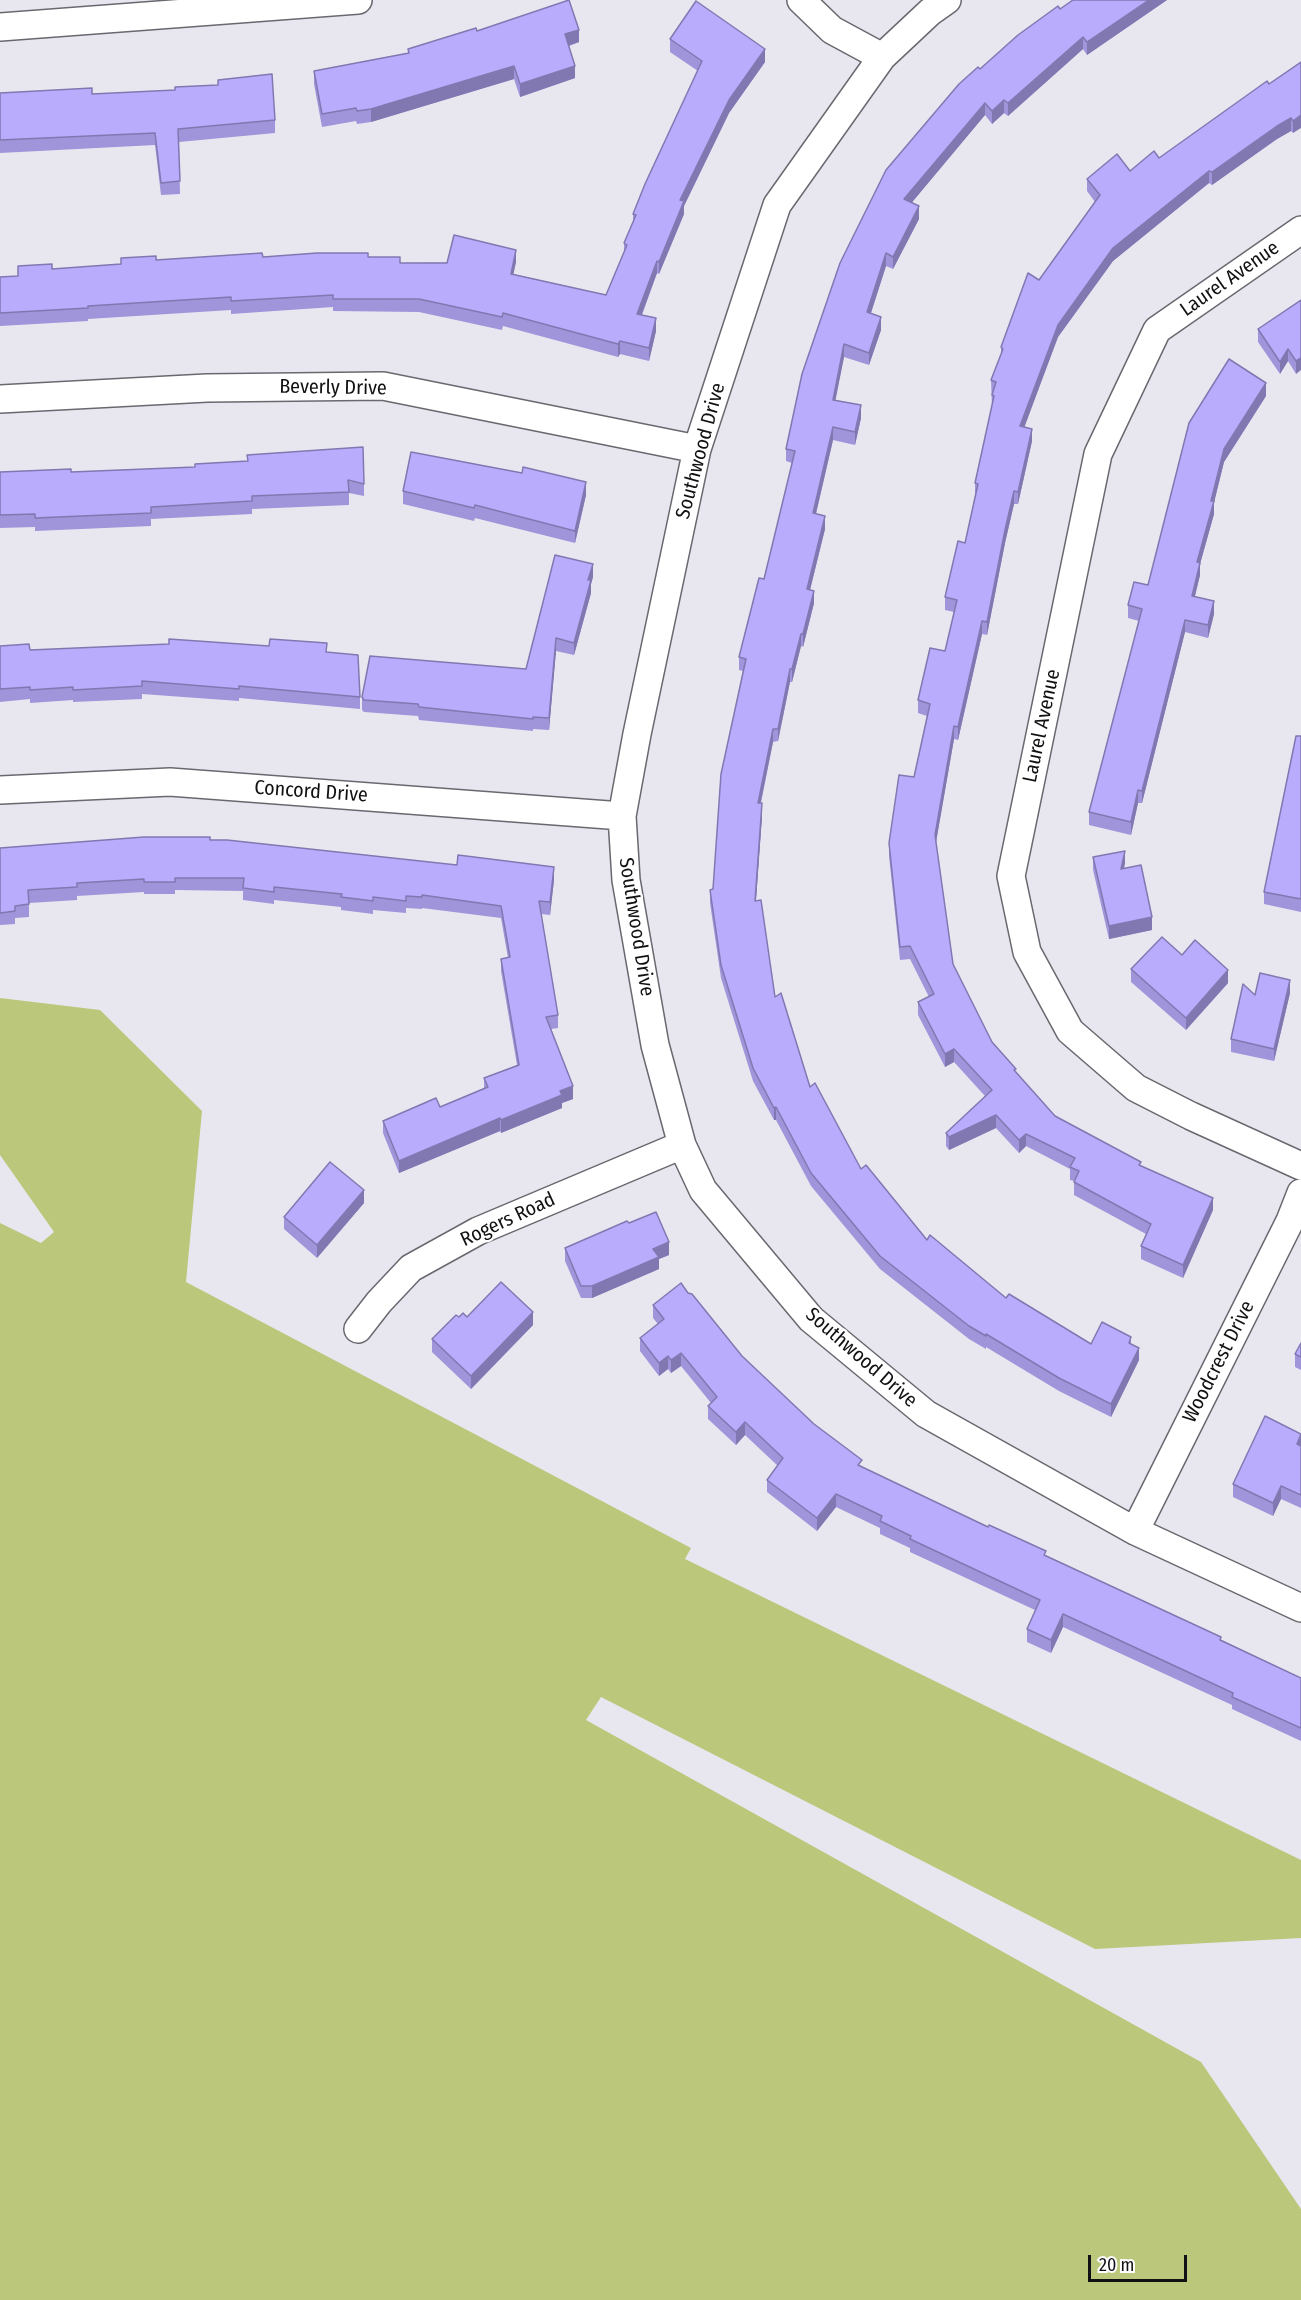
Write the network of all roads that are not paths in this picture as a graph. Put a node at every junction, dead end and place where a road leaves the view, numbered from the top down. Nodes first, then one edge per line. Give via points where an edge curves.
1 (358, 0) edge
2 (801, 0) edge
3 (947, 0) edge
4 (0, 27) edge
5 (882, 57) junction
6 (1301, 230) edge
7 (0, 399) edge
8 (697, 449) junction
9 (0, 790) edge
10 (622, 816) junction
11 (682, 1145) junction
12 (1301, 1166) edge
13 (1301, 1193) edge
14 (358, 1329) dead end
15 (1135, 1531) junction
16 (1301, 1608) edge

1 - 4 street
2 - 5 street via 832,30
3 - 5 street, Southwood Drive
5 - 8 street, Southwood Drive via 777,205
6 - 12 street, Laurel Avenue via 1157,330 1098,454 1011,876 1027,952 1070,1031 1136,1088
7 - 8 street, Beverly Drive via 207,388 383,386
8 - 10 street, Southwood Drive
9 - 10 street, Concord Drive via 170,782
10 - 11 street, Southwood Drive via 626,880 655,1045
11 - 14 street, Rogers Road via 478,1231 411,1268
11 - 15 street, Southwood Drive via 704,1190 811,1319 926,1414
13 - 15 street, Woodcrest Drive
15 - 16 street, Southwood Drive

